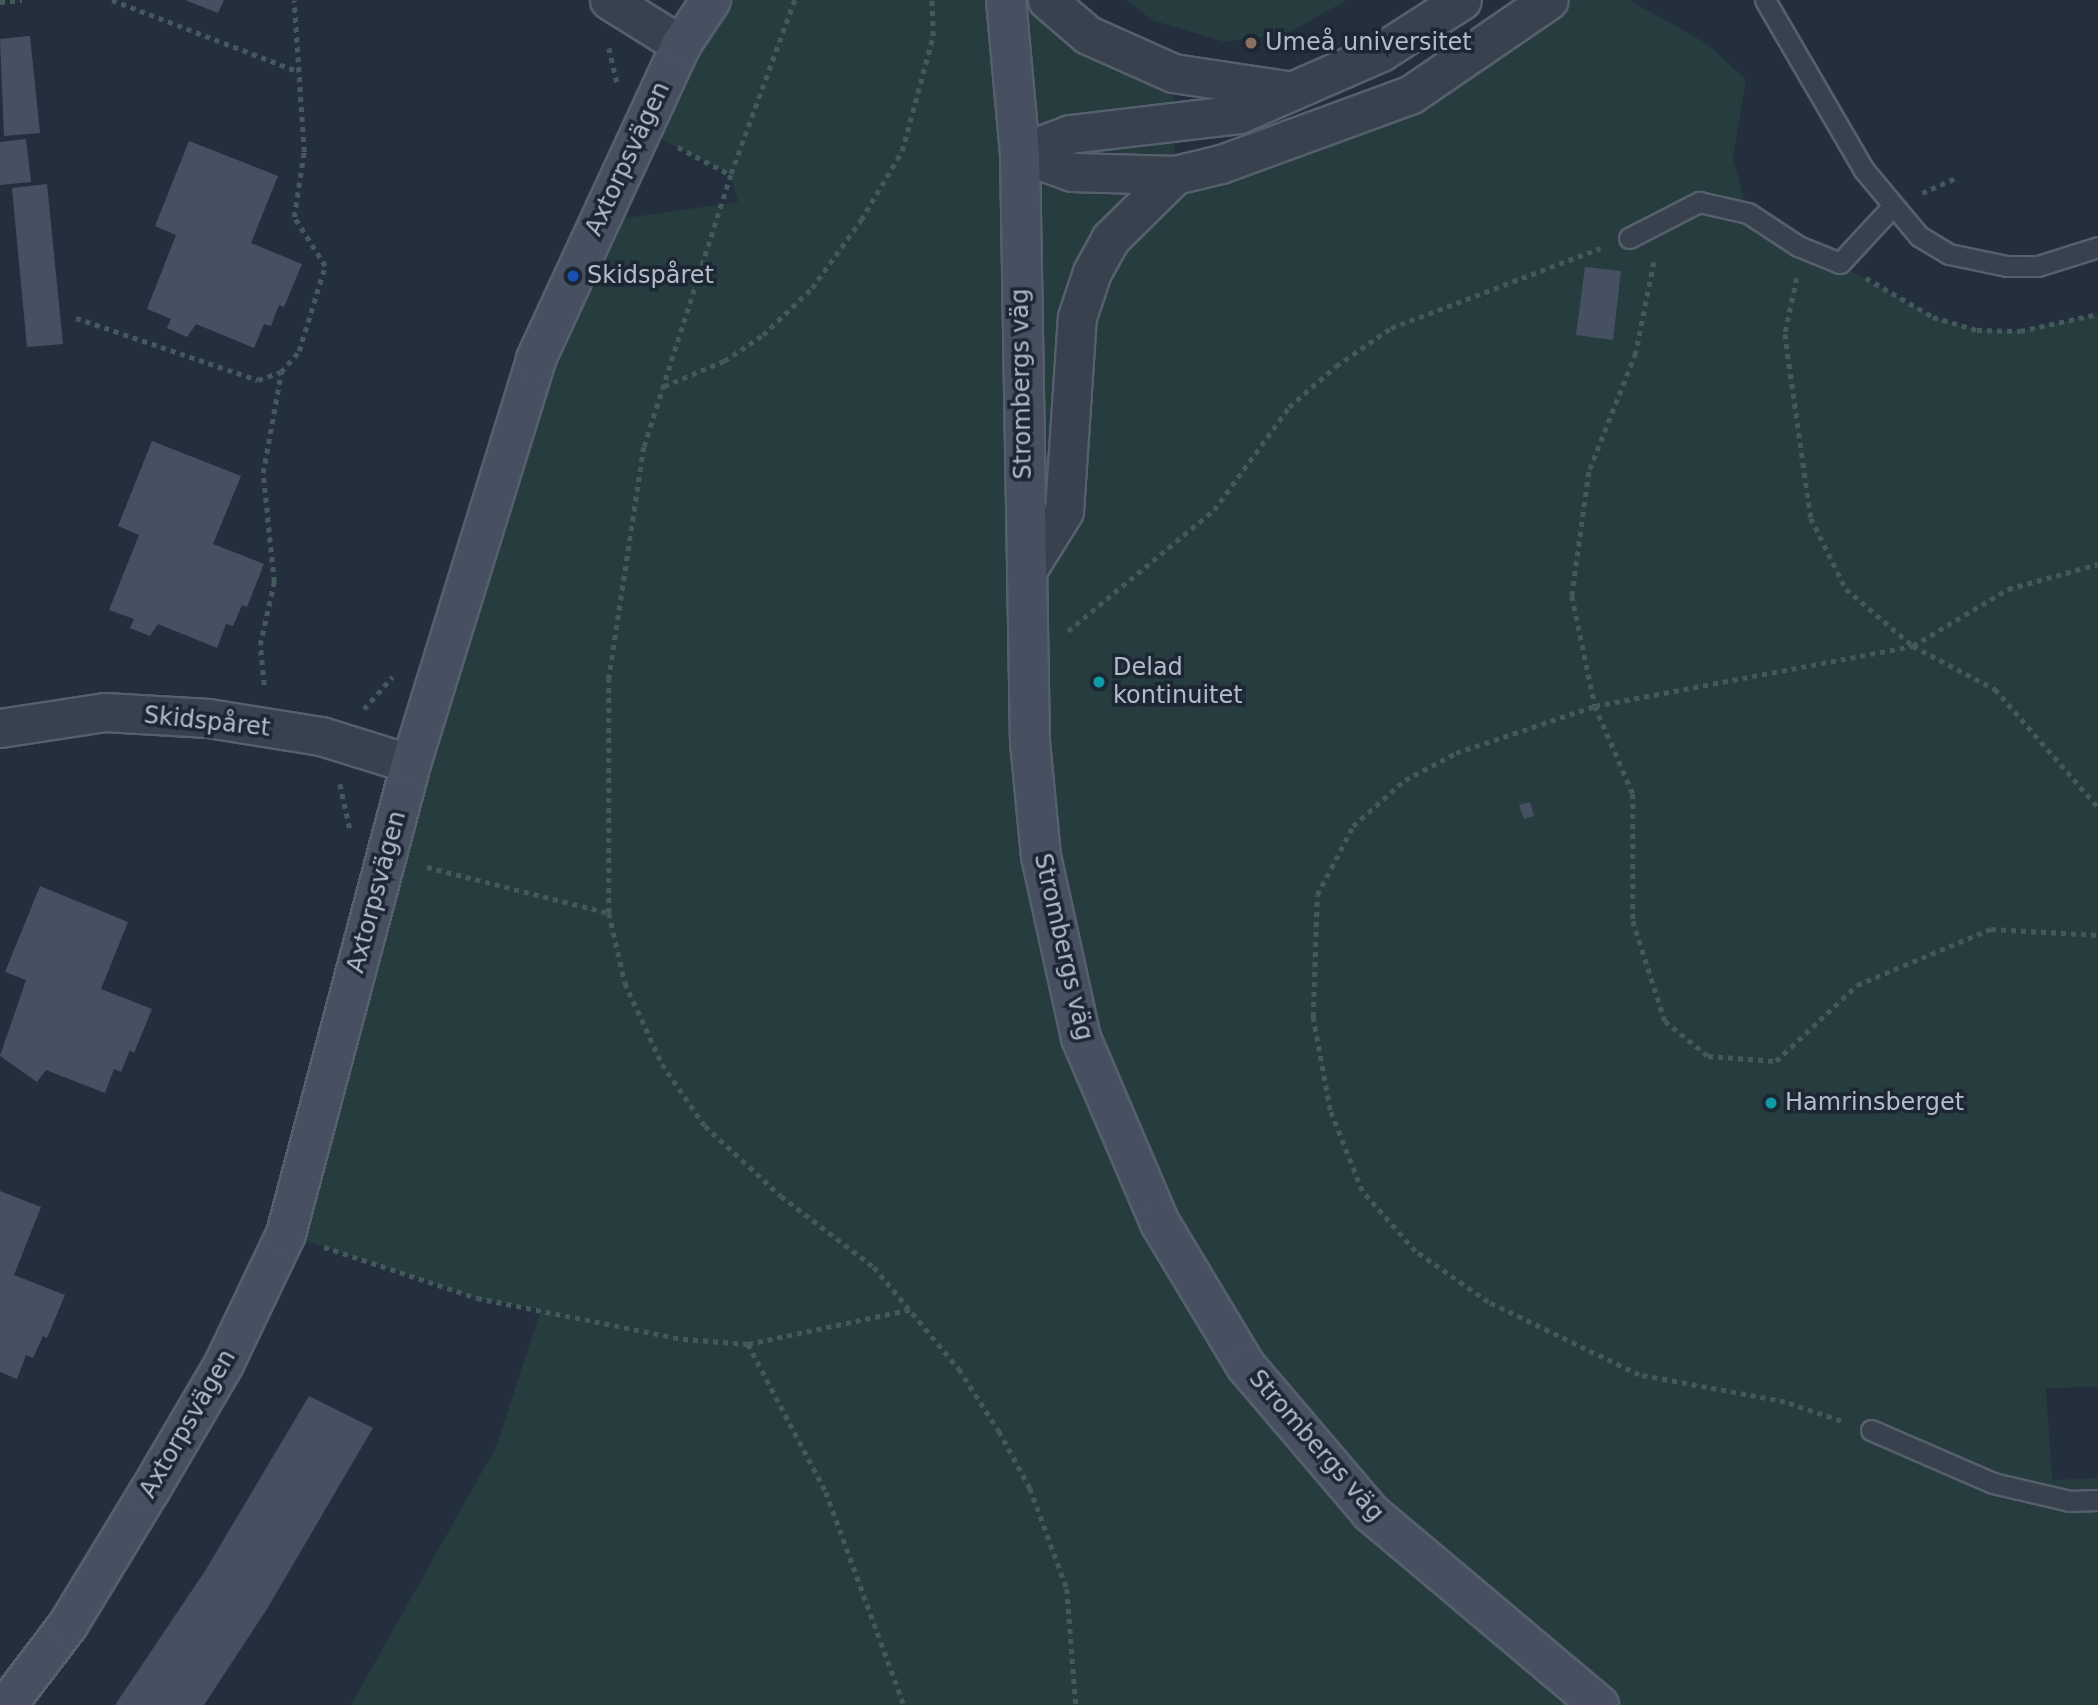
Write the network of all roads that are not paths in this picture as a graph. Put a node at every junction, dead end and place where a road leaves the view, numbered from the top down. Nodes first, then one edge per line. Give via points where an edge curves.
1 (609, 0) edge
2 (711, 0) edge
3 (1006, 0) edge
4 (1047, 0) edge
5 (1462, 0) edge
6 (1549, 0) edge
7 (1765, 0) edge
8 (681, 46) junction
9 (1285, 90) junction
10 (1020, 153) junction
11 (1175, 175) junction
12 (1891, 208) junction
13 (1629, 238) road end
14 (2098, 247) edge
15 (1026, 572) junction
16 (0, 727) edge
17 (411, 764) junction
18 (1871, 1430) road end
19 (2098, 1500) edge
20 (7, 1705) edge
21 (1599, 1705) edge

1 - 8 street
2 - 8 street, Axtorpsvägen
3 - 10 street, Strombergs väg
4 - 9 street via 1088,35 1173,74
5 - 9 street via 1381,52
6 - 11 street via 1410,95 1320,132
7 - 12 lane
8 - 17 street, Axtorpsvägen via 536,359
9 - 10 street via 1239,114 1070,134
10 - 11 street via 1072,172
10 - 15 street, Strombergs väg
11 - 15 street via 1110,239 1092,272 1077,317 1064,511
12 - 13 lane via 1840,263 1798,246 1748,213 1699,202 1663,216
12 - 14 lane via 1919,236 1977,262 2038,266
15 - 21 street, Strombergs väg via 1041,856 1059,945 1081,1038 1160,1223 1246,1366 1371,1513
16 - 17 street, Skidspåret via 105,712 268,728
17 - 20 street, Axtorpsvägen via 286,1234 224,1364 149,1492 68,1625
18 - 19 lane via 1993,1483 2070,1501

